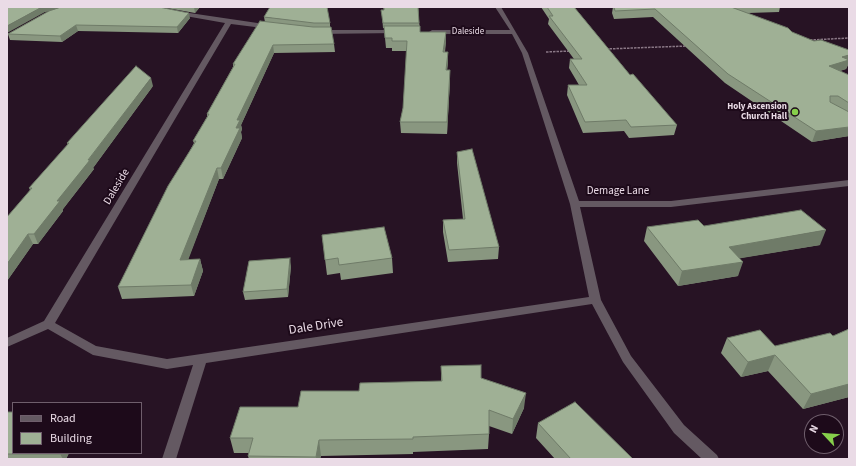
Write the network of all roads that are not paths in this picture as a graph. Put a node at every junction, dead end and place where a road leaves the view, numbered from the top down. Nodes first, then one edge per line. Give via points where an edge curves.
1 (498, 7) edge
2 (170, 12) edge
3 (229, 22) junction
4 (276, 28) edge
5 (314, 32) edge
6 (407, 32) edge
7 (422, 32) edge
8 (514, 32) junction
9 (849, 183) edge
10 (575, 204) junction
11 (595, 300) junction
12 (48, 324) junction
13 (7, 344) edge
14 (202, 359) junction
15 (169, 459) edge
16 (712, 459) edge

1 - 8 street, Demage Lane
2 - 3 street
3 - 4 street
3 - 12 street, Daleside
5 - 6 street
7 - 8 street, Daleside
8 - 10 street, Demage Lane via 525,53
9 - 10 street, Demage Lane via 671,204
10 - 11 street
11 - 14 street, Dale Drive
11 - 16 street via 632,366 679,429
12 - 13 street
12 - 14 street, Dale Drive via 93,350 167,364
14 - 15 street

